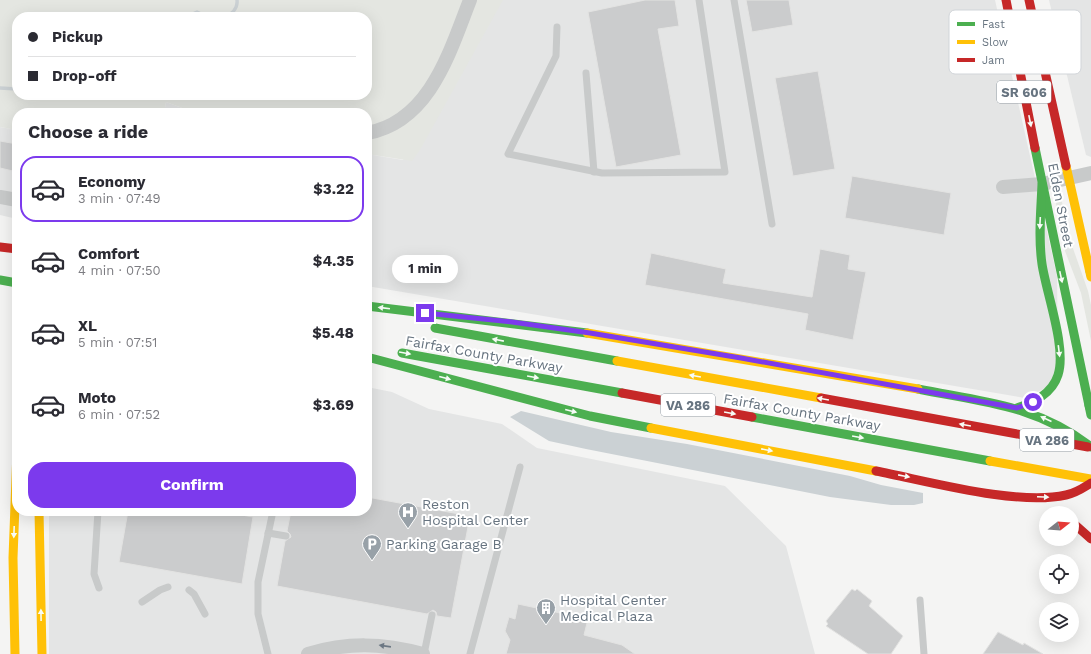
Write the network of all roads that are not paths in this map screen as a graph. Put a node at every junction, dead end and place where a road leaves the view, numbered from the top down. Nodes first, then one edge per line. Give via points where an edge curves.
1 (470, 0) edge
2 (699, 0) edge
3 (734, 0) edge
4 (1006, 0) edge
5 (1029, 0) edge
6 (1008, 10) edge
7 (1031, 10) edge
8 (557, 27) dead end
9 (586, 73) dead end
10 (1020, 74) edge
11 (1045, 74) edge
12 (372, 132) edge
13 (594, 172) junction
14 (1091, 173) edge
15 (1068, 178) junction
16 (1042, 184) junction
17 (1003, 186) dead end
18 (0, 197) edge
19 (12, 199) edge
20 (772, 224) dead end
21 (0, 247) edge
22 (12, 248) edge
23 (1091, 274) edge
24 (0, 280) edge
25 (12, 282) edge
26 (372, 307) edge
27 (426, 326) dead end
28 (389, 350) dead end
29 (372, 358) edge
30 (1017, 408) junction
31 (1090, 408) edge
32 (1091, 415) edge
33 (1091, 447) edge
34 (520, 467) dead end
35 (1091, 479) edge
36 (1091, 483) edge
37 (990, 492) junction
38 (1034, 506) dead end
39 (15, 516) edge
40 (39, 516) edge
41 (98, 516) edge
42 (272, 516) edge
43 (1079, 529) edge
44 (268, 533) junction
45 (286, 536) dead end
46 (1091, 540) edge
47 (168, 587) dead end
48 (99, 588) dead end
49 (189, 590) dead end
50 (920, 600) dead end
51 (142, 602) dead end
52 (205, 614) dead end
53 (432, 615) dead end
54 (15, 654) edge
55 (42, 654) edge
56 (268, 654) edge
57 (308, 654) edge
58 (423, 654) edge
59 (470, 654) edge
60 (924, 654) edge

1 - 12 street via 437,79 426,97 412,111 395,122
2 - 13 lane via 726,172
3 - 20 lane
4 -> 6 main road, Elden Street / SR 606
5 - 7 main road, Elden Street / SR 606
8 - 13 lane via 556,56 508,154
9 - 13 lane
10 -> 16 main road, Elden Street / SR 606
11 - 15 main road, Elden Street / SR 606
14 - 15 street
15 - 16 street
15 - 23 main road, Elden Street / SR 606
16 - 17 street
16 -> 30 main road via 1042,262 1059,351 1059,372 1050,390 1033,402
16 -> 31 main road, Elden Street / SR 606
18 - 19 street
21 - 22 main road
24 - 25 main road
30 -> 26 main road via 590,333
33 -> 27 main road, Fairfax County Parkway / VA 286
28 -> 35 main road, Fairfax County Parkway / VA 286
29 -> 37 main road via 590,416
33 -> 30 main road via 1064,428
31 - 32 main road, Elden Street / SR 606
34 - 59 lane
37 -> 36 main road via 1053,497 1076,492
37 - 38 main road
39 -> 54 main road
55 -> 40 main road
41 - 48 lane via 94,574
42 - 44 lane
43 - 46 main road
44 - 45 lane
44 - 56 lane via 258,582 258,614
47 - 51 lane
49 - 52 lane
50 - 60 lane
53 - 58 lane
58 -> 57 street via 384,645 363,644 339,646

